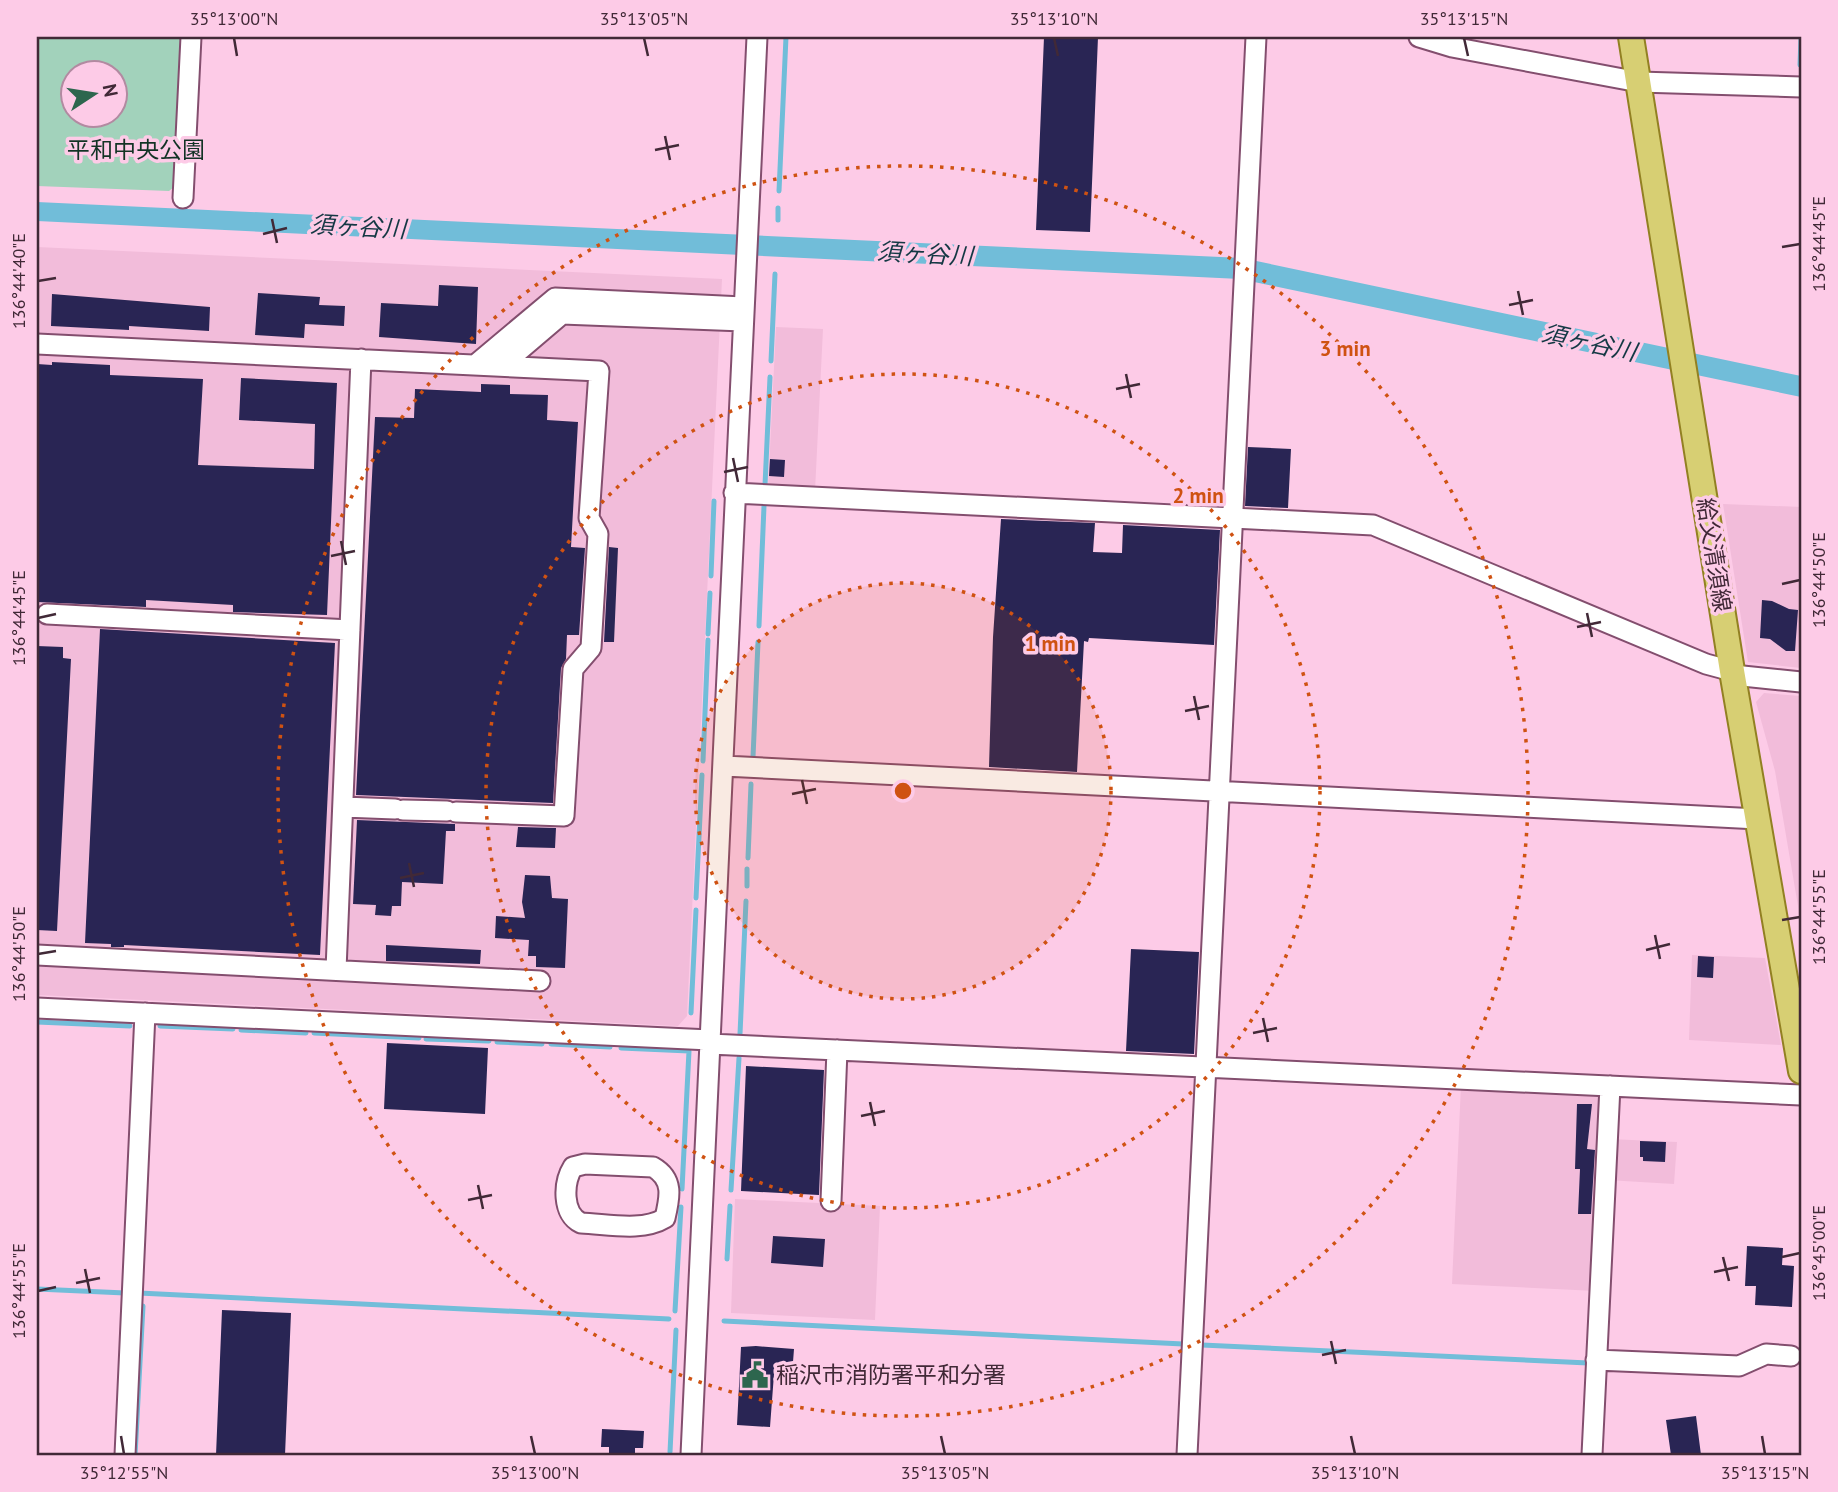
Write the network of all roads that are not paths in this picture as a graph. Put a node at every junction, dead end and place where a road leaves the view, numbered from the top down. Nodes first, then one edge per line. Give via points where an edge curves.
1 (191, 37) edge
2 (757, 37) edge
3 (1255, 37) edge
4 (1419, 37) edge
5 (1631, 37) edge
6 (1639, 82) junction
7 (1801, 88) edge
8 (183, 198) dead end
9 (743, 314) junction
10 (37, 344) edge
11 (361, 359) junction
12 (475, 365) junction
13 (501, 366) junction
14 (734, 493) junction
15 (1232, 517) junction
16 (47, 614) dead end
17 (350, 630) junction
18 (1733, 673) junction
19 (1801, 682) edge
20 (724, 766) junction
21 (1219, 792) junction
22 (343, 807) junction
23 (1758, 819) junction
24 (37, 955) edge
25 (336, 970) junction
26 (540, 981) dead end
27 (37, 1009) edge
28 (145, 1013) junction
29 (710, 1042) junction
30 (837, 1050) junction
31 (1205, 1067) junction
32 (1801, 1072) edge
33 (1609, 1086) junction
34 (1801, 1095) edge
35 (669, 1199) junction
36 (831, 1200) dead end
37 (703, 1201) junction
38 (1791, 1356) dead end
39 (1596, 1360) junction
40 (125, 1455) edge
41 (691, 1455) edge
42 (1187, 1455) edge
43 (1592, 1455) edge

1 - 8 street
2 - 9 street
3 - 15 street
4 - 6 street
5 - 6 main road, 給父清須線
6 - 7 street
6 - 18 main road, 給父清須線
9 - 12 street via 555,298
9 - 13 street via 562,314
9 - 14 street
10 - 11 street
11 - 12 street
11 - 17 street
12 - 13 street
13 - 22 street via 599,371 589,518 598,534 591,648 573,669 564,816
14 - 15 street
14 - 20 street
15 - 18 street via 1373,525
15 - 21 street
16 - 17 street
17 - 22 street
18 - 19 street
18 - 23 main road, 給父清須線
20 - 21 street
20 - 29 street
21 - 23 street
21 - 31 street
22 - 25 street
23 - 32 main road, 給父清須線
24 - 25 street
25 - 26 street
27 - 28 street
28 - 29 street
28 - 40 street
29 - 30 street
29 - 37 street
30 - 31 street
30 - 36 street
31 - 33 street
31 - 42 street
33 - 34 street
33 - 39 street
35 - 35 street via 665,1218 652,1226 581,1223 567,1209 568,1175 573,1167 585,1164 653,1167 663,1172
35 - 37 street
37 - 41 street
38 - 39 street via 1766,1354 1739,1366
39 - 43 street

